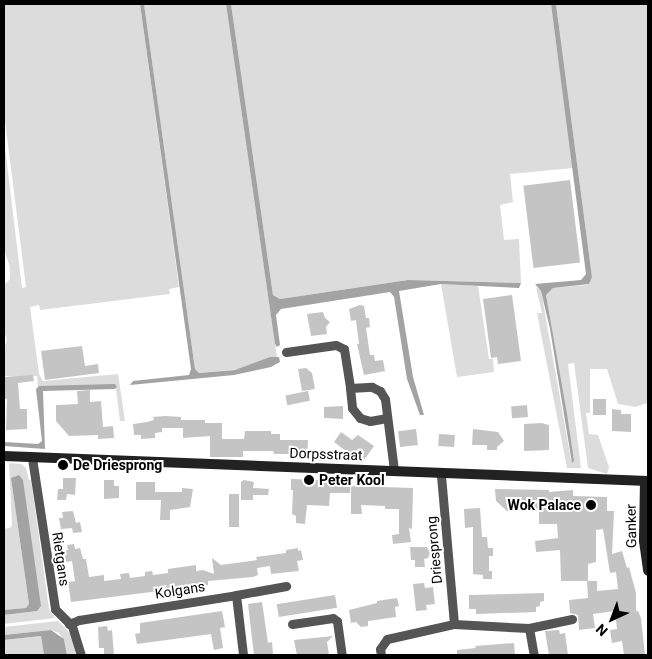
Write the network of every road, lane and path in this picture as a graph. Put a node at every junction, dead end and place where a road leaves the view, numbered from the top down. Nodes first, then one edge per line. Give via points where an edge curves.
1 (286, 352) dead end
2 (350, 388) junction
3 (387, 418) junction
4 (4, 456) edge
5 (32, 458) junction
6 (394, 470) junction
7 (441, 474) junction
8 (647, 481) edge
9 (648, 571) edge
10 (286, 586) dead end
11 (236, 595) junction
12 (572, 619) dead end
13 (69, 624) junction
14 (292, 624) dead end
15 (454, 624) junction
16 (529, 628) junction
17 (81, 655) edge
18 (243, 655) edge
19 (342, 655) edge
20 (380, 655) edge
21 (534, 655) edge

1 - 2 street via 340,346 345,352
2 - 3 street via 368,386 380,391
2 - 3 street via 352,408 357,415 370,421
3 - 6 street
4 - 5 street, Dorpsstraat
5 - 6 street, Dorpsstraat
5 - 13 street, Rietgans via 54,604 57,613
6 - 7 street, Dorpsstraat
7 - 8 street, Dorpsstraat
7 - 15 street, Driesprong
8 - 9 street, Ganker via 644,541
10 - 11 street, Kolgans
11 - 13 street, Kolgans
11 - 18 street
12 - 16 street
13 - 17 street, Rietgans
14 - 19 street via 333,618 337,621
15 - 16 street
15 - 20 street via 387,639
16 - 21 street

